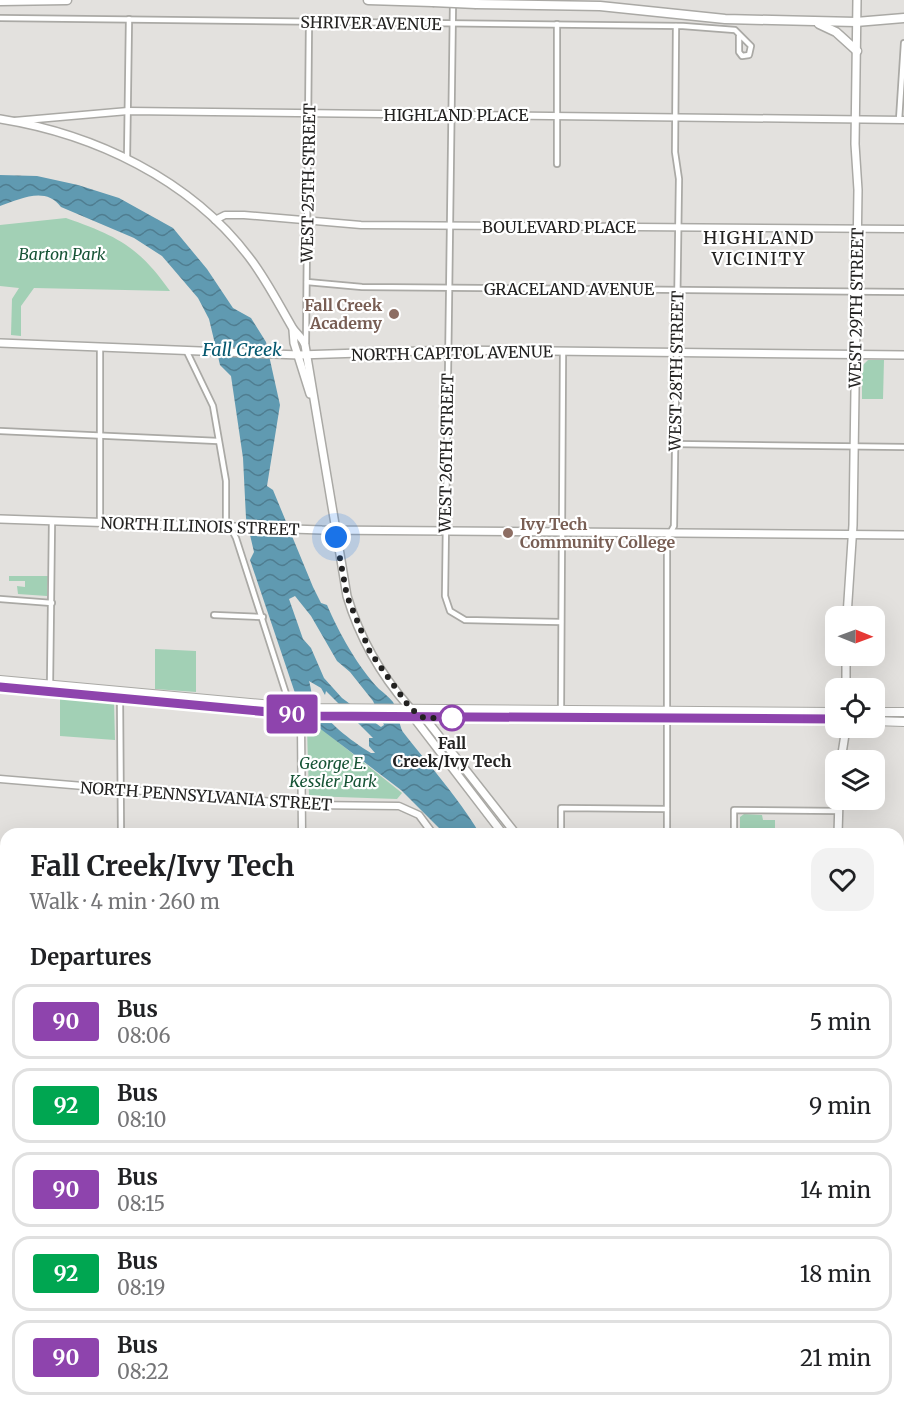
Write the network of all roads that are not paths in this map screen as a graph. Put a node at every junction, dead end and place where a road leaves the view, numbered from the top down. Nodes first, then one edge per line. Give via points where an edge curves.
1 (67, 0) edge
2 (368, 0) edge
3 (453, 0) edge
4 (857, 0) edge
5 (0, 1) edge
6 (0, 18) edge
7 (904, 18) edge
8 (129, 19) junction
9 (807, 21) junction
10 (309, 22) junction
11 (856, 22) junction
12 (453, 24) junction
13 (557, 24) junction
14 (676, 26) junction
15 (739, 36) dead end
16 (904, 43) edge
17 (856, 51) junction
18 (128, 111) junction
19 (309, 114) junction
20 (452, 115) junction
21 (556, 116) junction
22 (675, 117) junction
23 (0, 119) edge
24 (855, 119) junction
25 (902, 120) edge
26 (9, 121) junction
27 (127, 159) junction
28 (558, 164) dead end
29 (215, 220) junction
30 (307, 221) junction
31 (450, 226) junction
32 (678, 227) junction
33 (857, 229) junction
34 (904, 230) edge
35 (307, 282) junction
36 (449, 288) junction
37 (677, 289) junction
38 (856, 291) junction
39 (904, 292) edge
40 (293, 330) junction
41 (0, 343) edge
42 (305, 345) junction
43 (100, 348) junction
44 (448, 350) junction
45 (187, 352) junction
46 (563, 352) junction
47 (676, 352) junction
48 (298, 355) junction
49 (308, 355) junction
50 (855, 355) junction
51 (904, 355) edge
52 (316, 413) junction
53 (0, 431) edge
54 (100, 435) junction
55 (218, 441) junction
56 (675, 444) junction
57 (854, 446) junction
58 (904, 447) edge
59 (0, 519) edge
60 (52, 521) junction
61 (100, 523) junction
62 (234, 528) junction
63 (335, 530) junction
64 (445, 530) junction
65 (561, 532) junction
66 (670, 533) junction
67 (853, 535) junction
68 (904, 535) edge
69 (0, 599) edge
70 (52, 603) junction
71 (848, 606) edge
72 (214, 615) dead end
73 (262, 617) junction
74 (561, 622) junction
75 (0, 680) edge
76 (51, 685) junction
77 (0, 687) edge
78 (120, 698) junction
79 (290, 706) junction
80 (410, 708) junction
81 (561, 710) junction
82 (825, 712) edge
83 (885, 712) edge
84 (904, 712) edge
85 (296, 714) junction
86 (666, 715) junction
87 (407, 717) junction
88 (424, 718) junction
89 (825, 719) edge
90 (885, 721) edge
91 (904, 722) edge
92 (0, 779) edge
93 (121, 790) junction
94 (302, 805) junction
95 (667, 809) junction
96 (838, 811) joint
97 (121, 828) edge
98 (302, 828) edge
99 (429, 828) edge
100 (498, 828) edge
101 (512, 828) edge
102 (561, 828) edge
103 (667, 828) edge
104 (734, 828) edge
105 (838, 828) edge

1 - 5 highway
2 - 9 highway, bridge via 590,6 725,19
3 - 12 street, WEST 26TH STREET
4 - 11 main road, WEST 29TH STREET
6 - 8 street, SHRIVER AVENUE
7 - 11 highway
8 - 10 street, SHRIVER AVENUE
8 - 18 street
9 - 11 highway
9 - 17 highway via 836,32
10 - 12 street, SHRIVER AVENUE
10 - 19 street, WEST 25TH STREET
11 - 17 main road, WEST 29TH STREET
12 - 13 street, SHRIVER AVENUE
12 - 20 street, WEST 26TH STREET
13 - 14 street, SHRIVER AVENUE
13 - 21 street
14 - 15 street, SHRIVER AVENUE via 734,30
14 - 22 street, WEST 28TH STREET
16 - 25 street
17 - 24 main road, WEST 29TH STREET
18 - 19 street, HIGHLAND PLACE
18 - 26 street, HIGHLAND PLACE
18 - 27 street
19 - 20 street, HIGHLAND PLACE
19 - 30 street, WEST 25TH STREET
20 - 21 street, HIGHLAND PLACE
20 - 31 street, WEST 26TH STREET
21 - 22 street, HIGHLAND PLACE
21 - 28 street
22 - 24 street, HIGHLAND PLACE
22 - 32 street, WEST 28TH STREET
23 - 26 main road
24 - 25 street, HIGHLAND PLACE
24 - 33 main road, WEST 29TH STREET
26 - 27 main road via 60,132
27 - 29 main road via 170,184
29 - 30 street, BOULEVARD PLACE via 225,215 244,215
29 - 40 main road via 258,268
30 - 31 street, BOULEVARD PLACE
30 - 35 street, WEST 25TH STREET
31 - 32 street, BOULEVARD PLACE
31 - 36 street, WEST 26TH STREET
32 - 33 street, BOULEVARD PLACE
32 - 37 street, WEST 28TH STREET
33 - 34 street, BOULEVARD PLACE
33 - 38 main road, WEST 29TH STREET
35 - 36 street, GRACELAND AVENUE
35 - 42 street, WEST 25TH STREET
36 - 37 street, GRACELAND AVENUE
36 - 44 street, WEST 26TH STREET
37 - 38 street, GRACELAND AVENUE
37 - 47 street, WEST 28TH STREET
38 - 39 street, GRACELAND AVENUE
38 - 50 main road, WEST 29TH STREET
40 - 42 main road
40 - 48 main road
41 - 43 main road, NORTH CAPITOL AVENUE
42 - 49 main road
43 - 45 main road, NORTH CAPITOL AVENUE
43 - 54 street
44 - 46 main road, NORTH CAPITOL AVENUE
44 - 49 main road, NORTH CAPITOL AVENUE
44 - 64 street, WEST 26TH STREET
45 - 48 main road, NORTH CAPITOL AVENUE
45 - 55 street via 213,406
46 - 47 main road, NORTH CAPITOL AVENUE
46 - 65 street
47 - 50 main road, NORTH CAPITOL AVENUE
47 - 56 street, WEST 28TH STREET
48 - 49 main road, NORTH CAPITOL AVENUE
48 - 52 main road
49 - 52 main road
50 - 51 main road, NORTH CAPITOL AVENUE
50 - 57 main road, WEST 29TH STREET
52 - 63 main road
53 - 54 street
54 - 55 street
54 - 61 street
55 - 62 street via 226,481 226,519
56 - 57 street
56 - 66 street, WEST 28TH STREET via 674,526
57 - 58 street
57 - 67 main road, WEST 29TH STREET
59 - 60 main road, NORTH ILLINOIS STREET
60 - 61 main road, NORTH ILLINOIS STREET
60 - 70 street
61 - 62 main road, NORTH ILLINOIS STREET
62 - 63 main road, NORTH ILLINOIS STREET
62 - 73 street
63 - 64 main road, NORTH ILLINOIS STREET
63 - 80 main road via 347,596 361,635
64 - 65 main road, NORTH ILLINOIS STREET
64 - 74 street, WEST 26TH STREET via 445,596 454,615 472,621
65 - 66 main road, NORTH ILLINOIS STREET
65 - 74 street
66 - 67 main road, NORTH ILLINOIS STREET
66 - 86 street, WEST 28TH STREET via 666,539
67 - 68 main road, NORTH ILLINOIS STREET
67 - 71 main road, WEST 29TH STREET
69 - 70 street
70 - 76 street
72 - 73 street
73 - 79 street
74 - 81 street
75 - 76 main road
76 - 79 main road
77 - 78 main road
78 - 85 main road
78 - 93 street
79 - 80 main road
79 - 85 street
80 - 81 main road
80 - 87 main road
80 - 88 main road
81 - 86 main road
82 - 86 main road
83 - 84 main road
85 - 87 main road
85 - 94 street via 301,725
86 - 88 main road
86 - 89 main road
86 - 95 street, WEST 28TH STREET
87 - 88 main road
87 - 100 main road
88 - 101 main road
90 - 91 main road
92 - 93 street, NORTH PENNSYLVANIA STREET
93 - 94 street, NORTH PENNSYLVANIA STREET
93 - 97 street
94 - 98 street
94 - 99 street, NORTH PENNSYLVANIA STREET via 399,806 421,817
95 - 102 street via 561,808
95 - 103 street, WEST 28TH STREET
96 - 104 street via 734,810
96 - 105 main road

